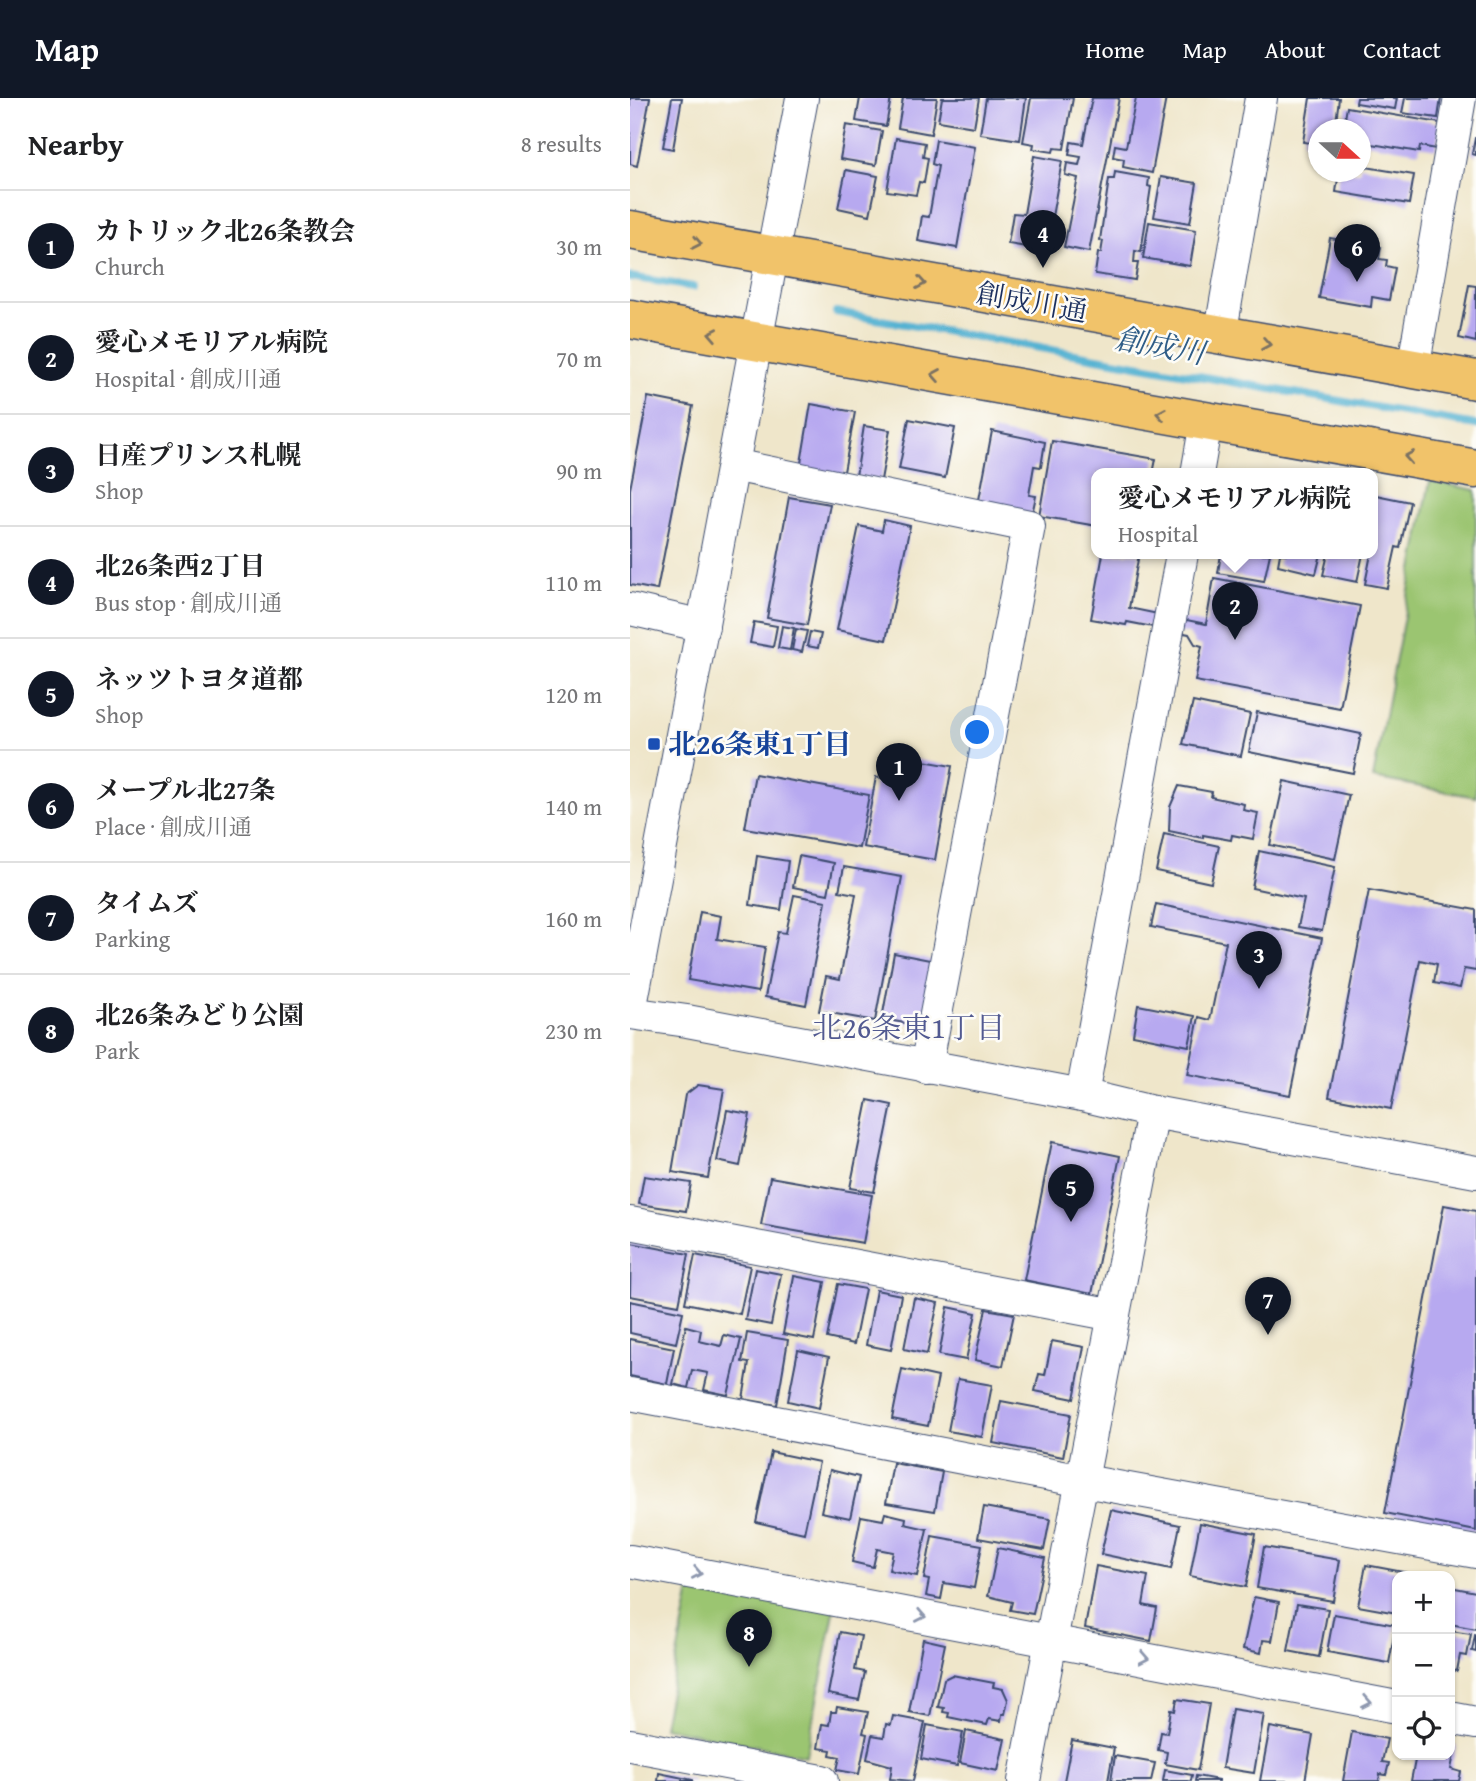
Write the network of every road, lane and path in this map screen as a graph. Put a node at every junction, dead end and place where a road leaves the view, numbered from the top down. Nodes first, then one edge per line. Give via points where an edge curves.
1 (802, 98) edge
2 (1261, 98) edge
3 (1460, 98) edge
4 (630, 230) edge
5 (773, 256) junction
6 (630, 319) edge
7 (1220, 336) junction
8 (757, 343) junction
9 (1413, 369) junction
10 (1476, 380) edge
11 (1206, 422) junction
12 (733, 465) junction
13 (1198, 468) edge
14 (1476, 469) edge
15 (1181, 559) edge
16 (630, 609) edge
17 (703, 626) junction
18 (630, 1012) edge
19 (926, 1066) junction
20 (1083, 1095) junction
21 (1153, 1112) junction
22 (1476, 1172) edge
23 (630, 1223) edge
24 (1114, 1314) junction
25 (630, 1394) edge
26 (1082, 1480) junction
27 (1476, 1552) edge
28 (630, 1561) edge
29 (1050, 1640) junction
30 (1392, 1706) edge
31 (1455, 1718) edge
32 (1476, 1723) edge
33 (630, 1745) edge
34 (822, 1781) edge
35 (1024, 1781) edge

1 - 5 street
2 - 7 street
3 - 9 street
4 -> 5 highway, 創成川通
5 -> 7 highway, 創成川通
5 - 8 street
8 -> 6 highway
7 -> 9 highway, 創成川通
11 -> 8 highway
8 - 12 street
9 - 10 highway, 創成川通
11 - 13 street
14 -> 11 highway
12 - 17 street
12 - 19 street via 1029,526
15 - 20 street
16 - 17 street
17 - 18 street
18 - 19 street
19 - 20 street
20 - 21 street
21 - 22 street
21 - 24 street
23 - 24 street
24 - 26 street
25 - 26 street
26 - 27 street
26 - 29 street
28 -> 29 street
29 -> 30 street
29 - 35 street
31 - 32 street
33 - 34 street

